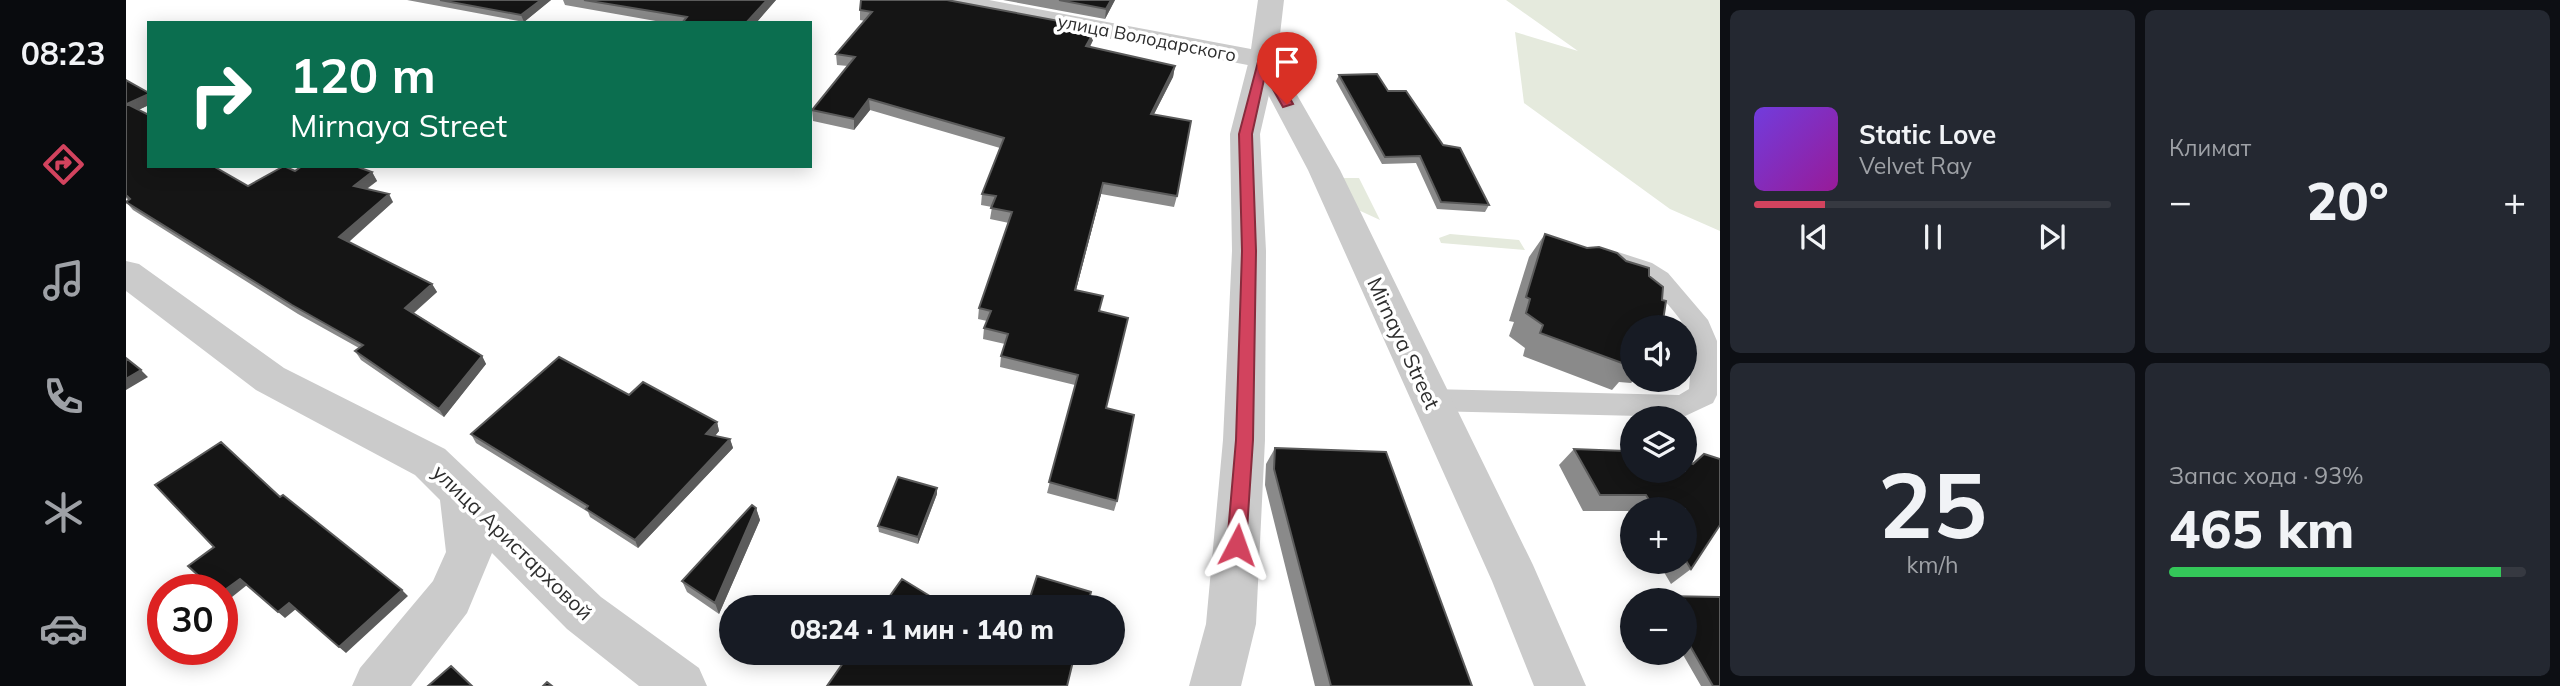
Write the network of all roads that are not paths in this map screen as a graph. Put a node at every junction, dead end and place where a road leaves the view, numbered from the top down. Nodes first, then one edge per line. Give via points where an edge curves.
1 (949, 0) edge
2 (1271, 0) edge
3 (1263, 60) junction
4 (1592, 252) edge
5 (126, 273) edge
6 (1429, 400) junction
7 (461, 493) junction
8 (378, 686) edge
9 (681, 686) edge
10 (1215, 686) edge
11 (1560, 686) edge

1 - 3 street, улица Володарского
2 - 3 street
3 - 6 street, Mirnaya Street via 1324,170
3 - 10 street via 1245,134 1249,251 1244,440 1232,611
4 - 6 lane via 1659,279 1699,327 1704,341 1703,395 1683,406
5 - 7 street, улица Аристарховой via 270,379 430,462
6 - 11 street, Mirnaya Street via 1516,581
7 - 8 street via 469,552 450,597
7 - 9 street, улица Аристарховой via 584,613

